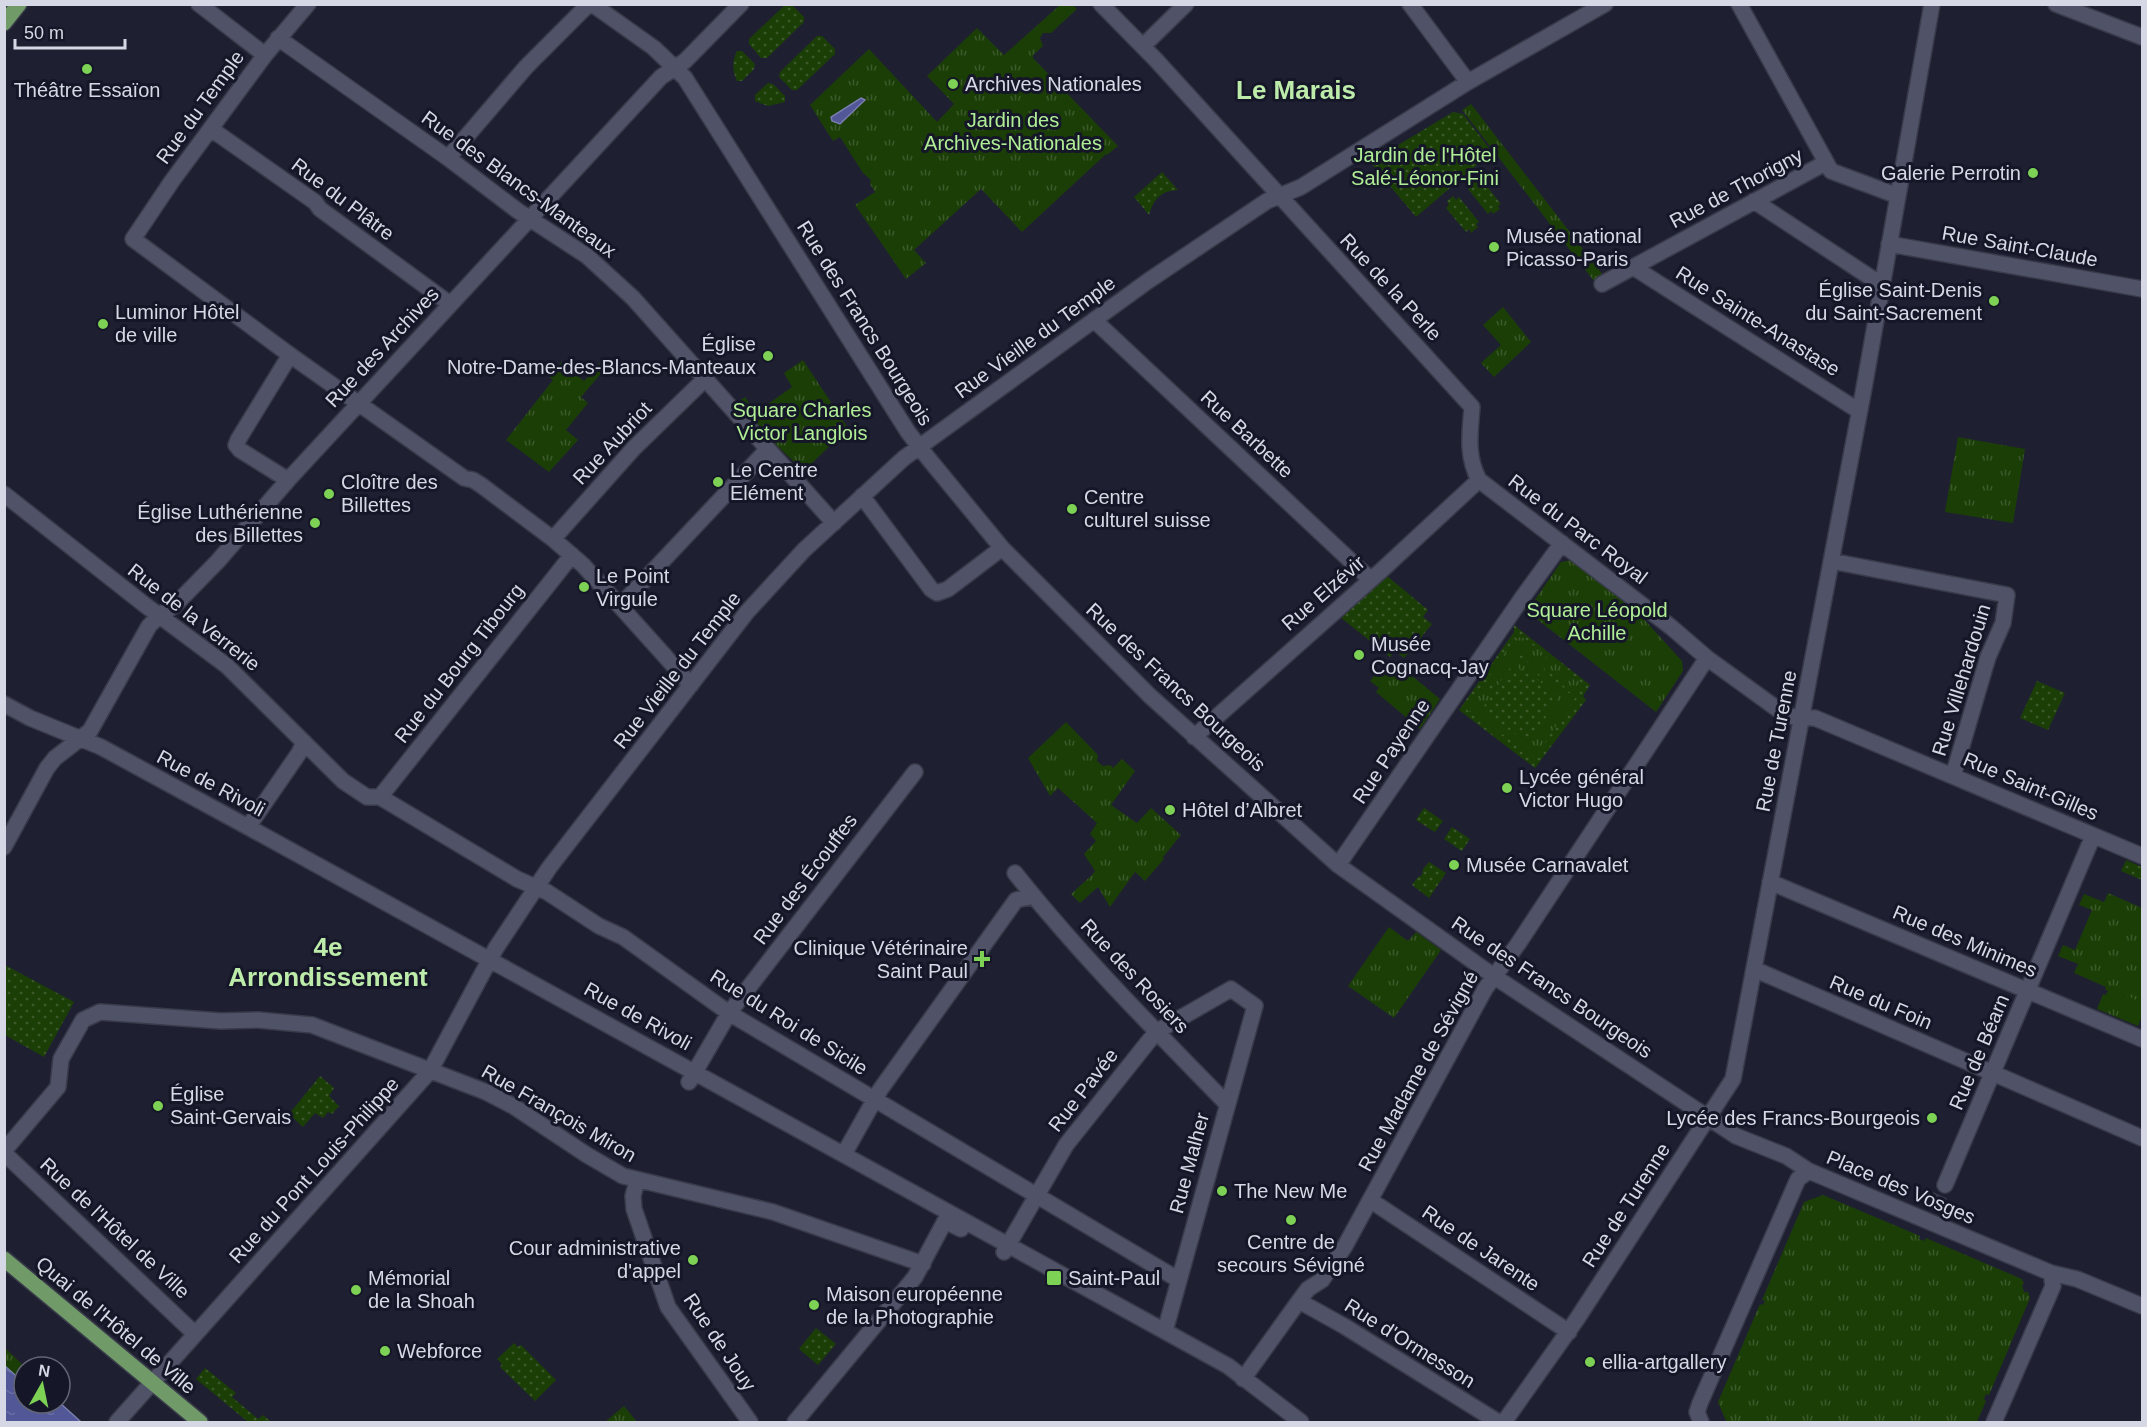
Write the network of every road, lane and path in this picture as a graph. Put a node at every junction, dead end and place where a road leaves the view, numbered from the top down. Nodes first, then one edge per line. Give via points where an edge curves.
1 (19, 4) edge
2 (199, 4) edge
3 (308, 4) edge
4 (590, 4) edge
5 (741, 4) edge
6 (1101, 4) edge
7 (1186, 4) edge
8 (1410, 4) edge
9 (1605, 4) edge
10 (1739, 4) edge
11 (1932, 4) edge
12 (2056, 4) edge
13 (4, 23) edge
14 (2142, 37) edge
15 (278, 38) junction
16 (1143, 46) junction
17 (265, 55) junction
18 (675, 68) junction
19 (1468, 82) junction
20 (211, 129) junction
21 (448, 158) junction
22 (1826, 163) junction
23 (1278, 196) junction
24 (1898, 196) junction
25 (1754, 201) junction
26 (531, 218) junction
27 (1889, 244) junction
28 (1633, 267) junction
29 (1602, 284) dead end
30 (1882, 285) junction
31 (2142, 290) edge
32 (450, 304) junction
33 (1094, 320) junction
34 (290, 355) junction
35 (705, 378) junction
36 (359, 404) junction
37 (1859, 411) junction
38 (919, 447) junction
39 (768, 449) junction
40 (288, 480) junction
41 (1479, 480) junction
42 (4, 494) edge
43 (862, 496) junction
44 (834, 523) junction
45 (553, 539) junction
46 (1562, 543) junction
47 (1002, 548) junction
48 (572, 555) junction
49 (1831, 561) junction
50 (1370, 579) junction
51 (620, 606) junction
52 (160, 615) junction
53 (1707, 658) junction
54 (691, 685) junction
55 (4, 704) edge
56 (1802, 717) junction
57 (1194, 737) junction
58 (81, 738) junction
59 (304, 742) junction
60 (915, 772) dead end
61 (1953, 776) junction
62 (380, 797) junction
63 (248, 827) junction
64 (2093, 836) junction
65 (4, 847) edge
66 (2142, 856) edge
67 (1338, 865) junction
68 (1015, 873) dead end
69 (1770, 882) junction
70 (536, 888) junction
71 (1034, 896) junction
72 (487, 964) junction
73 (1754, 969) junction
74 (1495, 977) junction
75 (1231, 989) joint
76 (2028, 991) junction
77 (729, 1013) junction
78 (1156, 1032) junction
79 (2142, 1039) edge
80 (430, 1071) junction
81 (1993, 1072) junction
82 (692, 1077) junction
83 (875, 1100) junction
84 (1227, 1104) junction
85 (1708, 1117) junction
86 (2142, 1138) edge
87 (4, 1152) edge
88 (844, 1154) junction
89 (1809, 1171) junction
90 (637, 1180) junction
91 (1945, 1185) tunnel mouth
92 (1036, 1196) junction
93 (1370, 1200) junction
94 (1007, 1249) junction
95 (4, 1259) edge
96 (923, 1264) junction
97 (2051, 1273) junction
98 (1179, 1280) junction
99 (1299, 1301) junction
100 (2142, 1306) edge
101 (1165, 1331) junction
102 (1569, 1332) junction
103 (195, 1334) junction
104 (1243, 1379) junction
105 (152, 1383) junction
106 (120, 1419) edge
107 (200, 1422) edge
108 (750, 1422) edge
109 (795, 1422) edge
110 (1301, 1422) edge
111 (1498, 1422) edge
112 (1504, 1422) edge
113 (1701, 1422) edge
114 (1994, 1422) edge

1 - 13 main road
2 - 17 street
3 - 15 street, Rue du Temple
4 - 18 street, Rue des Francs Bourgeois via 654,48
4 - 21 street via 526,67
5 - 18 street, Rue des Archives
6 - 16 street, Rue de la Perle
7 - 16 street
8 - 19 street
9 - 19 street, Rue Vieille du Temple
10 - 22 street
11 - 24 street, Rue de Turenne
12 - 14 street
15 - 17 street, Rue du Temple
15 - 21 street, Rue des Blancs-Manteaux
16 - 23 street, Rue de la Perle
17 - 20 street, Rue du Temple
18 - 26 street, Rue des Archives via 662,77
18 - 38 street, Rue des Francs Bourgeois via 711,118
19 - 23 street, Rue Vieille du Temple via 1301,187
20 - 32 street, Rue du Plâtre
20 - 34 street, Rue du Temple via 133,239
21 - 26 street, Rue des Blancs-Manteaux
22 - 24 street via 1831,171
22 - 25 street, Rue de Thorigny
23 - 33 street, Rue Vieille du Temple
23 - 41 street, Rue de la Perle via 1472,407 1470,452
24 - 27 street, Rue de Turenne
25 - 28 street, Rue de Thorigny
25 - 30 street
26 - 32 street, Rue des Archives
26 - 35 street, Rue des Blancs-Manteaux via 587,256 633,298
27 - 30 street, Rue de Turenne
27 - 31 street, Rue Saint-Claude
28 - 29 street, Rue de Thorigny
28 - 37 street, Rue Sainte-Anastase
30 - 37 street, Rue de Turenne
32 - 36 street, Rue des Archives
33 - 38 street, Rue Vieille du Temple
33 - 50 street, Rue Barbette
34 - 36 street
34 - 40 street via 236,445
35 - 39 street, Rue des Blancs-Manteaux
35 - 45 street, Rue Aubriot via 634,448
36 - 40 street, Rue des Archives
36 - 45 street via 465,478 481,485
37 - 49 street, Rue de Turenne
38 - 43 street, Rue Vieille du Temple
38 - 47 street, Rue des Francs Bourgeois
39 - 44 street, Rue des Blancs-Manteaux
39 - 51 street
40 - 52 street, Rue des Archives via 218,561
41 - 46 street, Rue du Parc Royal
41 - 50 street, Rue Elzévir
42 - 52 street, Rue de la Verrerie
43 - 44 street, Rue Vieille du Temple
43 - 47 street via 937,593
44 - 54 street, Rue Vieille du Temple via 757,601
45 - 48 street
46 - 53 street, Rue du Parc Royal
46 - 67 street, Rue Payenne
47 - 57 street, Rue des Francs Bourgeois
48 - 51 street
48 - 62 street, Rue du Bourg Tibourg
49 - 56 street, Rue de Turenne
49 - 61 street, Rue Villehardouin via 2007,595 2003,623 1988,657
50 - 57 street, Rue Elzévir
51 - 54 street
52 - 58 street, Rue des Archives via 149,626 90,731
52 - 59 street, Rue de la Verrerie via 227,666
53 - 56 street, Rue du Parc Royal via 1787,716
53 - 74 street, Rue Madame de Sévigné
54 - 70 street, Rue Vieille du Temple
55 - 58 street, Rue de Rivoli
56 - 61 street, Rue Saint-Gilles via 1815,718
56 - 69 street, Rue de Turenne
57 - 67 street, Rue des Francs Bourgeois
58 - 63 street, Rue de Rivoli
58 - 65 street, Rue des Archives via 47,768
59 - 62 street, Rue de la Verrerie via 343,781 367,796
59 - 63 street
60 - 77 street, Rue des Écouffes
61 - 64 street, Rue Saint-Gilles
62 - 70 street, Rue du Roi de Sicile
63 - 72 street, Rue de Rivoli
64 - 66 street, Rue Saint-Gilles
64 - 76 street, Rue de Béarn
67 - 74 street, Rue des Francs Bourgeois
68 - 71 street, Rue des Rosiers
69 - 73 street, Rue de Turenne
69 - 76 street, Rue des Minimes
70 - 72 street, Rue Vieille du Temple
70 - 77 street, Rue du Roi de Sicile via 623,937
71 - 78 street, Rue des Rosiers
71 - 83 street via 1016,900
72 - 80 street, Rue du Pont Louis-Philippe
72 - 82 street, Rue de Rivoli
73 - 81 street, Rue du Foin
73 - 85 street, Rue de Turenne via 1733,1079
74 - 85 street, Rue des Francs Bourgeois
74 - 93 street, Rue Madame de Sévigné
75 - 78 street, Rue Pavée
75 - 84 street, Rue Malher via 1255,1006
76 - 79 street, Rue des Minimes
76 - 81 street, Rue de Béarn
77 - 82 street, Rue des Écouffes
77 - 83 street, Rue du Roi de Sicile
78 - 84 street, Rue des Rosiers
78 - 92 street, Rue Pavée via 1066,1145
80 - 87 street, Rue François Miron via 312,1025 100,1012 83,1020 61,1059 58,1087
80 - 90 street, Rue François Miron via 513,1106 587,1155
80 - 103 street, Rue du Pont Louis-Philippe
81 - 86 street, Rue du Foin
81 - 91 street, Rue de Béarn
82 - 88 street, Rue de Rivoli
83 - 88 street
83 - 92 street, Rue du Roi de Sicile
84 - 98 street, Rue Malher
85 - 89 street, Rue des Francs Bourgeois via 1736,1136 1786,1156
85 - 102 street, Rue de Turenne
87 - 103 street, Rue de l'Hôtel de Ville
88 - 94 street, Rue de Rivoli
89 - 97 street, Place des Vosges via 1932,1215
89 - 113 street, Place des Vosges via 1798,1179 1698,1408
90 - 96 street, Rue François Miron via 773,1212
90 - 108 street, Rue de Jouy via 634,1209 668,1307
92 - 94 street, Rue Pavée
92 - 98 street, Rue du Roi de Sicile
93 - 99 street, Rue Madame de Sévigné via 1327,1274
93 - 102 street, Rue de Jarente
94 - 96 street, Rue de Rivoli via 945,1221
94 - 101 street, Rue de Rivoli
95 - 105 main road, Quai de l'Hôtel de Ville
96 - 109 street
97 - 100 street, Place des Vosges via 2077,1279
97 - 114 street via 2053,1286
98 - 101 street, Rue Malher
99 - 104 street, Rue Madame de Sévigné
99 - 111 street, Rue d'Ormesson
101 - 104 street, Rue de Rivoli via 1228,1366
102 - 112 street, Rue de Turenne
103 - 105 street, Rue du Pont Louis-Philippe
104 - 110 street, Rue de Rivoli
105 - 106 street, Rue du Pont Louis-Philippe
105 - 107 main road, Quai de l'Hôtel de Ville

